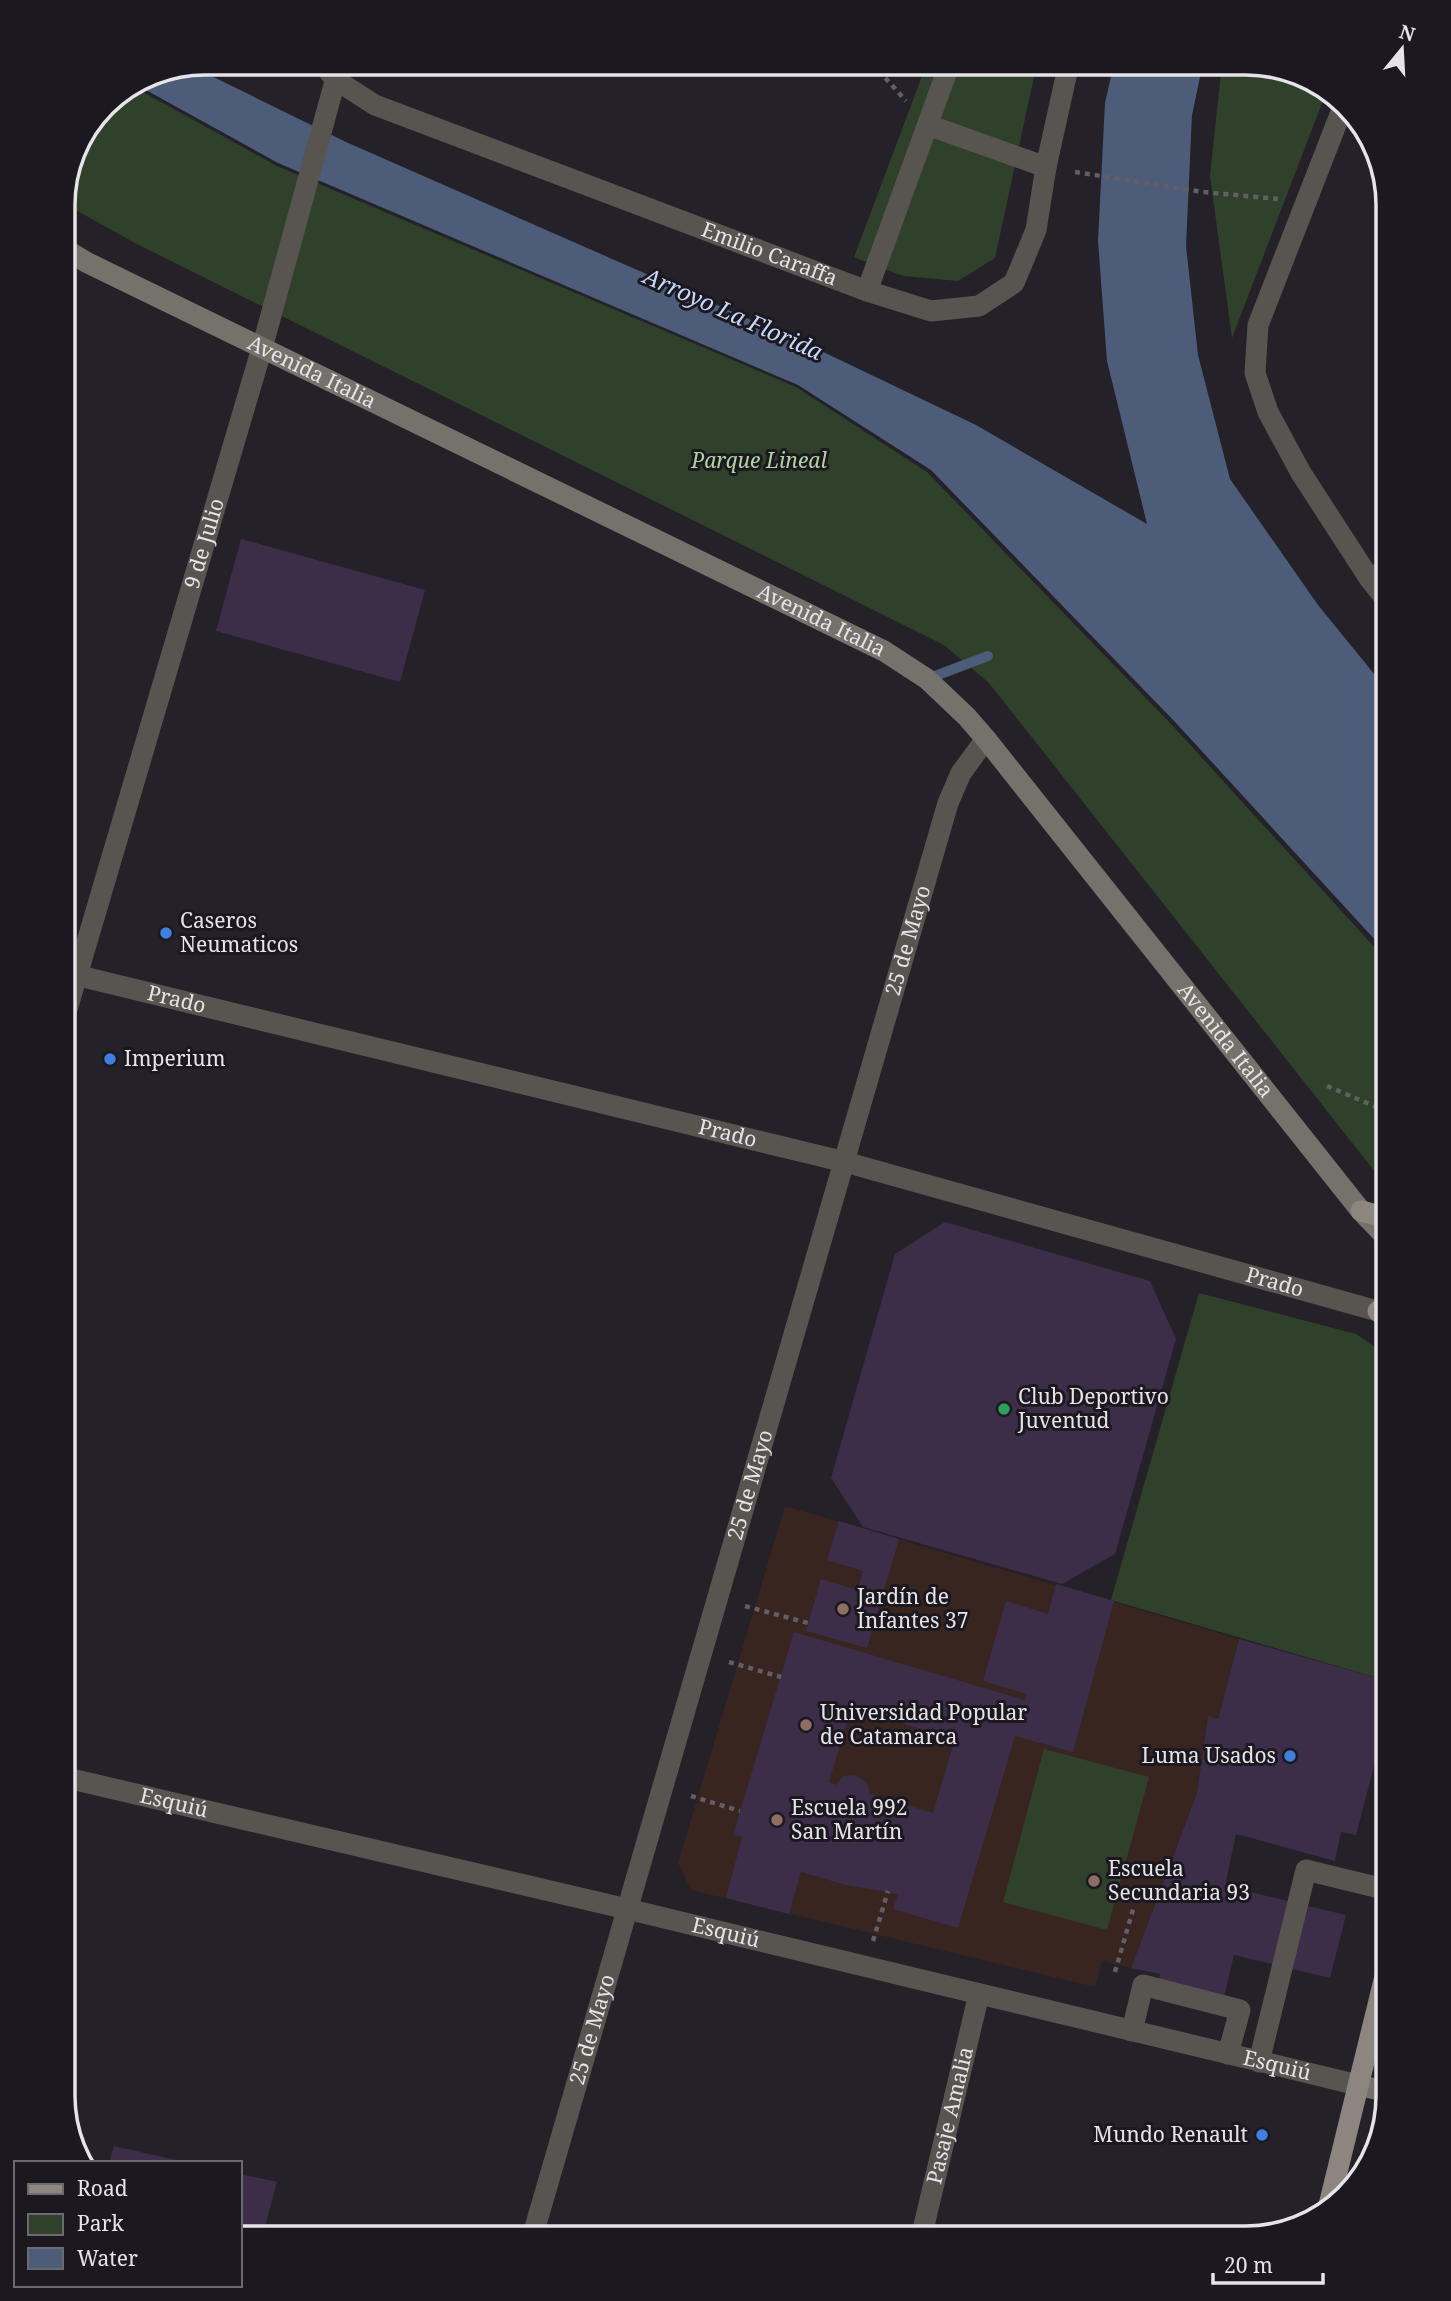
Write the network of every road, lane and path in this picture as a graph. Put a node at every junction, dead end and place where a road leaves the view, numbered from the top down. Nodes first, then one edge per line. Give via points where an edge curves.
1 (337, 75) edge
2 (342, 75) edge
3 (883, 76) edge
4 (945, 76) edge
5 (1066, 76) edge
6 (1339, 116) edge
7 (928, 125) junction
8 (1046, 167) junction
9 (1093, 174) dead end
10 (1307, 201) junction
11 (76, 256) edge
12 (867, 291) junction
13 (262, 348) junction
14 (1376, 571) edge
15 (986, 739) junction
16 (76, 956) edge
17 (76, 975) edge
18 (1327, 1086) dead end
19 (1376, 1107) edge
20 (845, 1162) junction
21 (1361, 1211) junction
22 (1376, 1215) edge
23 (1376, 1227) edge
24 (1376, 1312) edge
25 (718, 1598) junction
26 (808, 1623) dead end
27 (701, 1653) junction
28 (781, 1677) dead end
29 (75, 1780) edge
30 (662, 1788) junction
31 (740, 1811) dead end
32 (1376, 1887) edge
33 (888, 1891) dead end
34 (1134, 1906) dead end
35 (627, 1909) junction
36 (866, 1966) junction
37 (1114, 1976) dead end
38 (979, 1994) junction
39 (1376, 2012) edge
40 (1132, 2031) junction
41 (1228, 2054) junction
42 (1259, 2062) junction
43 (1358, 2085) junction
44 (1376, 2089) edge
45 (1332, 2192) edge
46 (536, 2225) edge
47 (924, 2226) edge

1 - 13 street, 9 de Julio
2 - 12 street, Emilio Caraffa via 375,105
3 - 7 path
4 - 7 street
5 - 8 street, Emilio Caraffa
6 - 10 street
7 - 8 street
7 - 12 street
8 - 12 street, Emilio Caraffa via 1036,230 1014,282 979,306 931,311
9 - 10 path via 1203,192
10 - 14 street via 1258,324 1255,373 1268,412 1301,473
11 - 13 main road, Avenida Italia
13 - 15 main road, Avenida Italia via 884,651 927,679
13 - 16 street, 9 de Julio
15 - 20 street, 25 de Mayo via 961,773 948,803
15 - 21 main road, Avenida Italia
17 - 20 street, Prado
18 - 19 path
20 - 24 street, Prado
20 - 25 street, 25 de Mayo
21 - 22 main road
21 - 23 main road, Avenida Italia
25 - 26 path
25 - 27 street, 25 de Mayo
27 - 28 path
27 - 30 street, 25 de Mayo
29 - 35 street, Esquiú
30 - 31 path
30 - 35 street, 25 de Mayo
32 - 42 street via 1306,1870
33 - 36 path
34 - 37 path
35 - 36 street, Esquiú
35 - 46 street, 25 de Mayo
36 - 38 street, Esquiú
38 - 40 street, Esquiú
38 - 47 street, Pasaje Amalia
39 - 43 main road
40 - 41 street, Esquiú
40 - 41 street via 1143,1985 1240,2010
41 - 42 street, Esquiú
42 - 43 street, Esquiú
43 - 44 main road, Esquiú
43 - 45 main road

